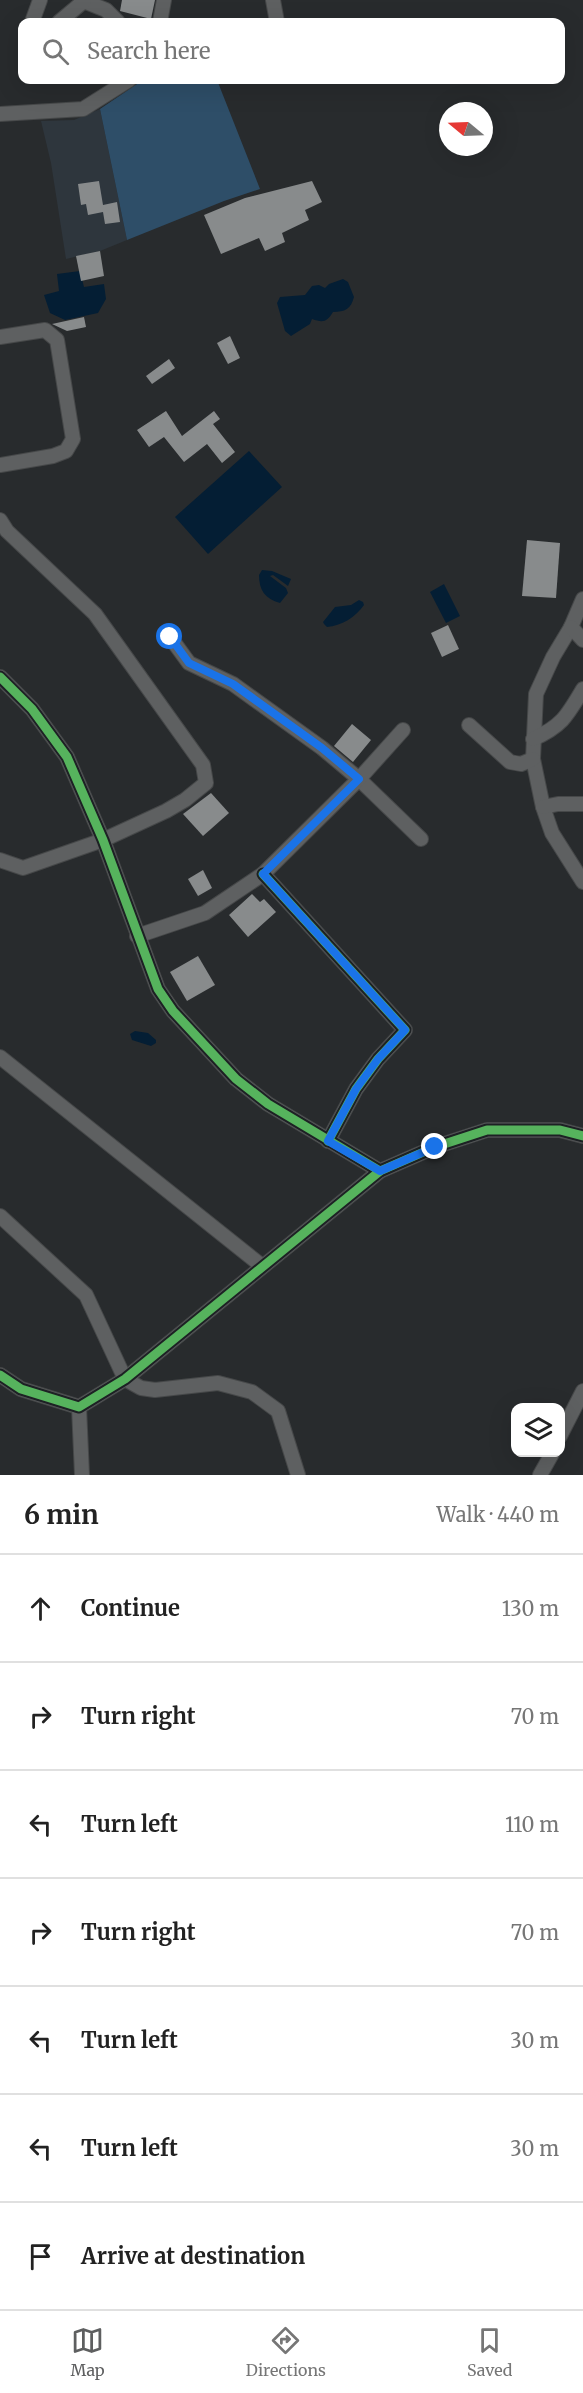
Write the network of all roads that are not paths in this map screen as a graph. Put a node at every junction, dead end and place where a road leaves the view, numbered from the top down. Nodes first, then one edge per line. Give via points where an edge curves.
1 (40, 0) edge
2 (164, 0) edge
3 (273, 0) edge
4 (82, 1) edge
5 (108, 5) edge
6 (33, 18) edge
7 (63, 18) edge
8 (116, 18) edge
9 (161, 18) edge
10 (276, 18) edge
11 (123, 84) edge
12 (0, 114) edge
13 (0, 336) edge
14 (0, 465) edge
15 (0, 520) edge
16 (583, 599) edge
17 (571, 627) junction
18 (170, 637) dead end
19 (583, 640) edge
20 (0, 677) edge
21 (583, 689) edge
22 (469, 725) dead end
23 (403, 730) dead end
24 (533, 739) junction
25 (532, 759) junction
26 (359, 779) junction
27 (583, 804) edge
28 (543, 807) junction
29 (421, 839) dead end
30 (103, 840) junction
31 (0, 860) edge
32 (263, 874) junction
33 (583, 882) edge
34 (137, 936) junction
35 (0, 1058) edge
36 (583, 1136) edge
37 (328, 1141) junction
38 (380, 1171) junction
39 (0, 1216) edge
40 (262, 1266) junction
41 (0, 1375) edge
42 (125, 1379) junction
43 (583, 1391) edge
44 (79, 1407) junction
45 (565, 1428) edge
46 (550, 1457) edge
47 (82, 1475) edge
48 (298, 1475) edge
49 (540, 1475) edge

1 - 6 street
2 - 9 street
3 - 10 street
4 - 5 street
4 - 7 street
5 - 8 street
11 - 12 street via 83,109
13 - 14 street via 45,330 57,340 73,439 66,451 53,456
15 - 30 street via 95,614 203,765 206,783 185,800
16 - 17 street
17 - 19 street
17 - 24 street via 536,694
18 - 26 street via 189,663 233,684
20 - 30 street via 32,709 67,758
21 - 24 street via 553,730
22 - 25 street via 510,762 521,764
23 - 26 street
24 - 25 street
25 - 28 street
26 - 29 street
26 - 32 street
27 - 28 street
28 - 33 street via 552,833
30 - 31 street via 23,868
30 - 34 street
32 - 34 street via 205,913
32 - 37 street via 405,1030 356,1089
34 - 37 street via 158,989 173,1011 228,1070 268,1104
35 - 40 street
36 - 38 street via 560,1130 487,1130
37 - 38 street
38 - 40 street
39 - 42 street via 86,1295
40 - 42 street
41 - 44 street via 21,1389
42 - 44 street
42 - 48 street via 155,1390 218,1383 252,1392 278,1411
43 - 45 street
44 - 47 street
46 - 49 street

